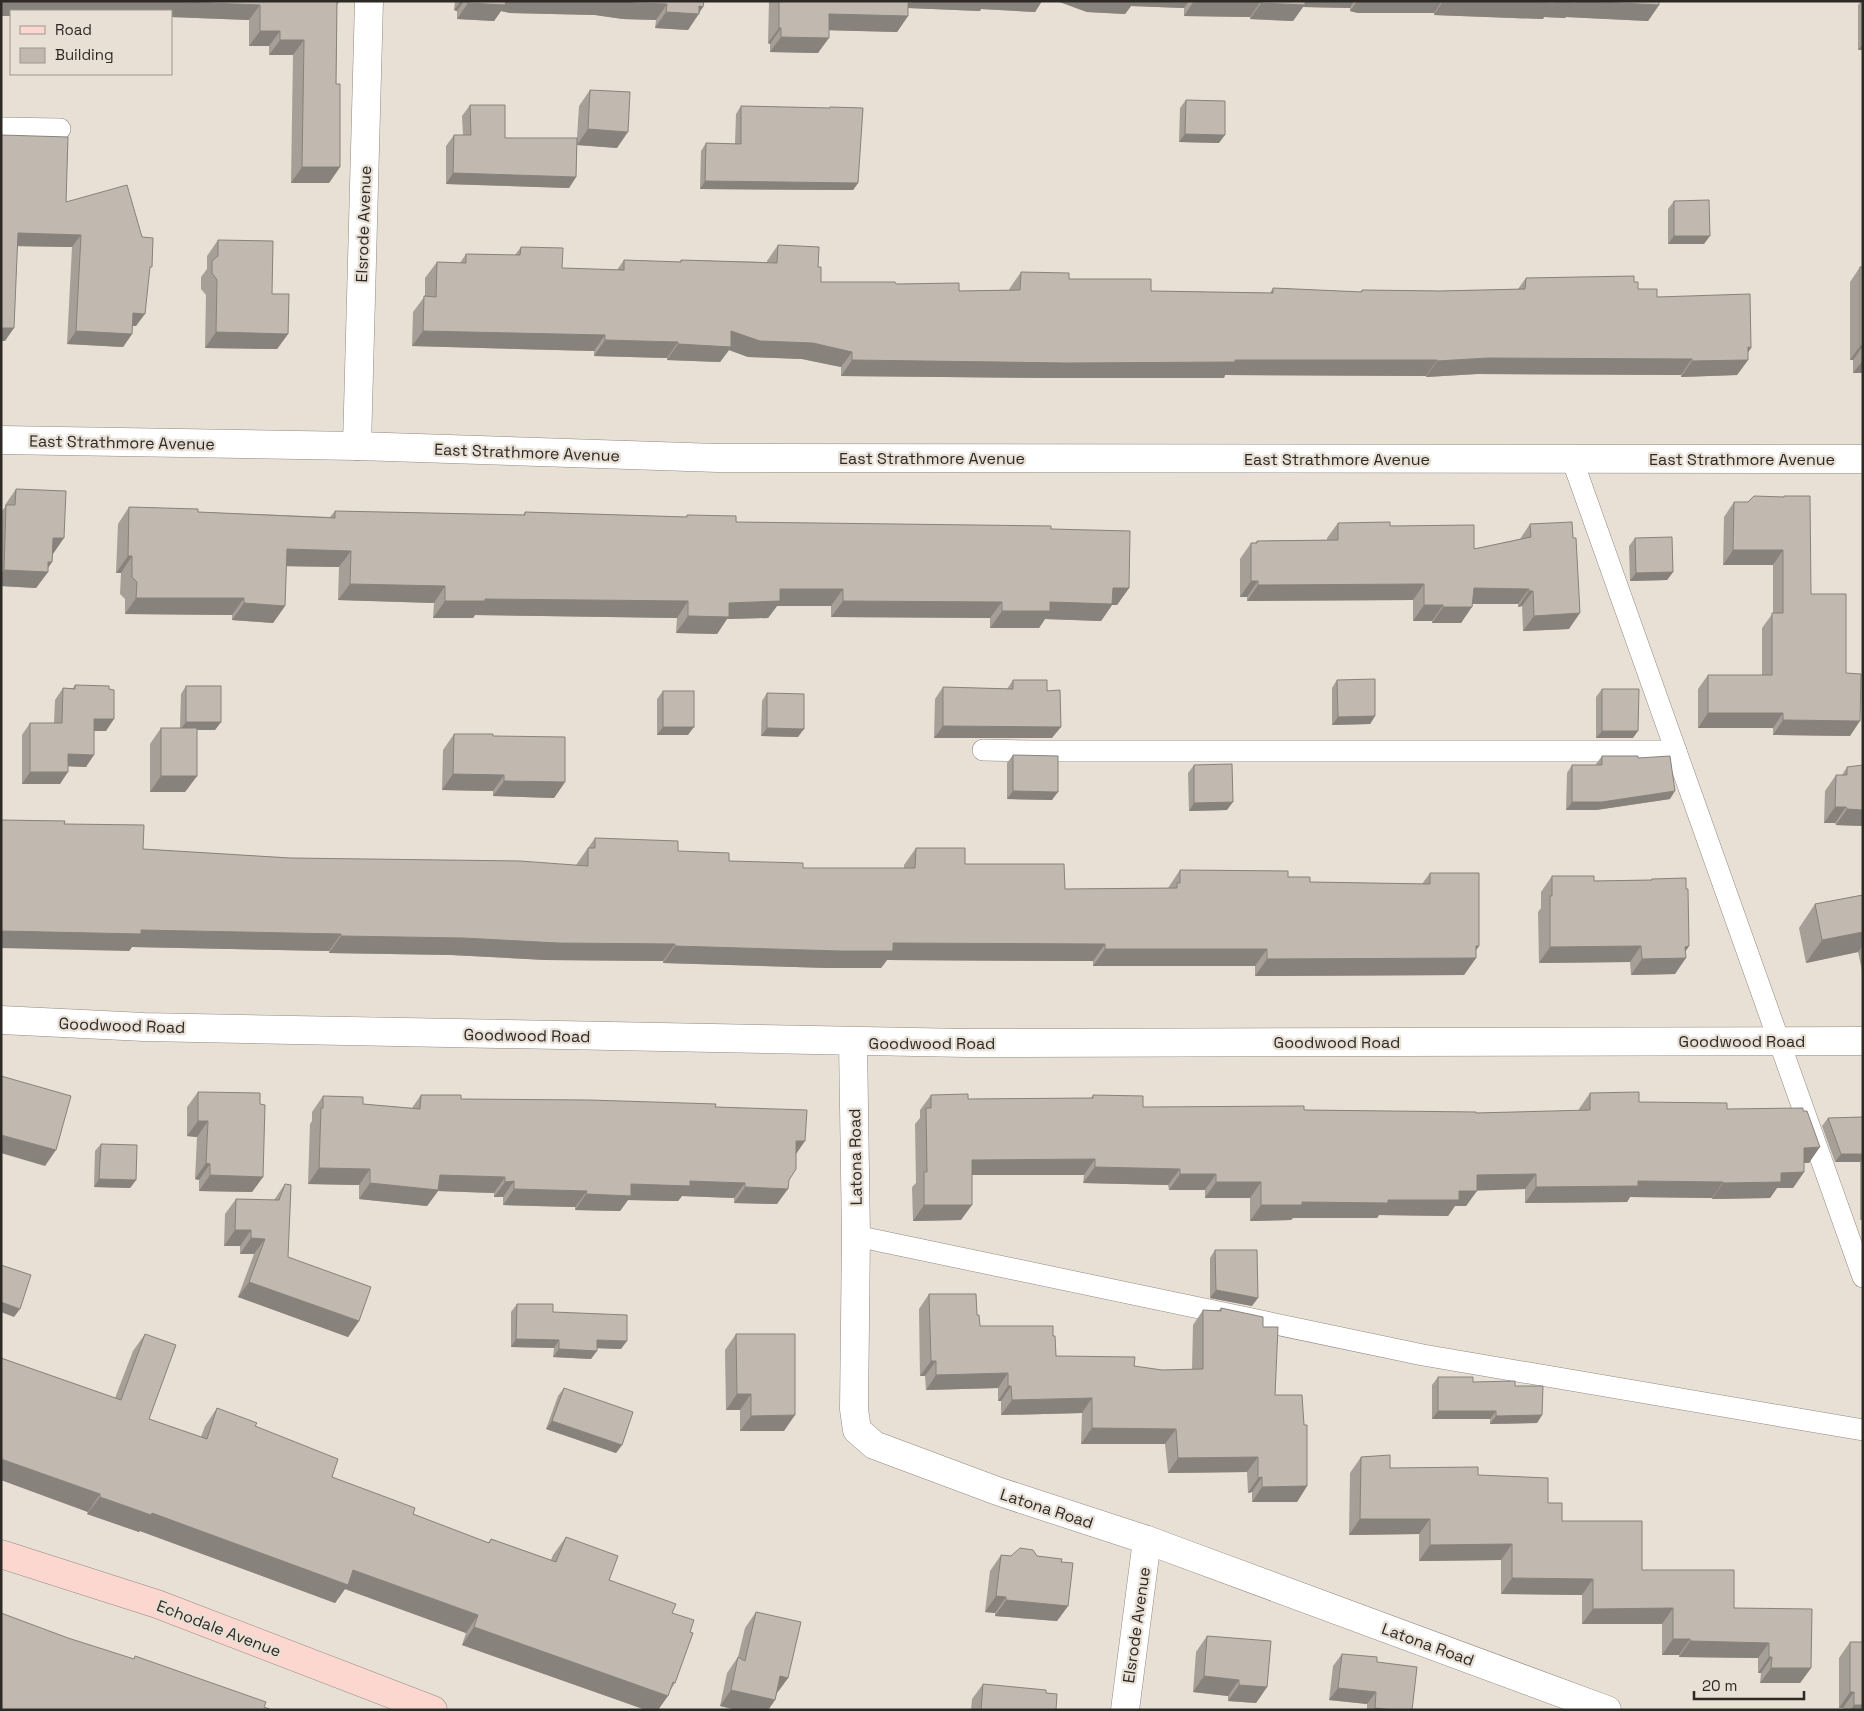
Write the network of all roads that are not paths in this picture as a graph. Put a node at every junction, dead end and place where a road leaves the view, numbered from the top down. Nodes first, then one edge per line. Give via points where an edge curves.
1 (369, 1) edge
2 (1, 128) edge
3 (60, 129) dead end
4 (1, 440) edge
5 (357, 446) junction
6 (1572, 459) junction
7 (1860, 465) edge
8 (983, 750) dead end
9 (1676, 752) junction
10 (1, 1020) edge
11 (1780, 1041) junction
12 (1863, 1041) edge
13 (853, 1042) junction
14 (856, 1236) junction
15 (1863, 1277) edge
16 (1863, 1430) edge
17 (1148, 1540) junction
18 (1, 1554) edge
19 (433, 1710) edge
20 (1125, 1710) edge
21 (1607, 1710) edge

1 - 5 street, Elsrode Avenue
2 - 3 lane
4 - 5 street, East Strathmore Avenue
5 - 6 street, East Strathmore Avenue via 718,458
6 - 7 street, East Strathmore Avenue
6 - 9 lane
8 - 9 lane
9 - 11 lane
10 - 13 street, Goodwood Road via 144,1027
11 - 12 street, Goodwood Road
11 - 13 street, Goodwood Road
11 - 15 lane
13 - 14 street, Latona Road
14 - 16 lane via 1423,1355
14 - 17 street, Latona Road via 854,1409 857,1430 874,1445 1000,1492
17 - 20 street, Elsrode Avenue
17 - 21 street, Latona Road
18 - 19 main road, Echodale Avenue via 157,1604

